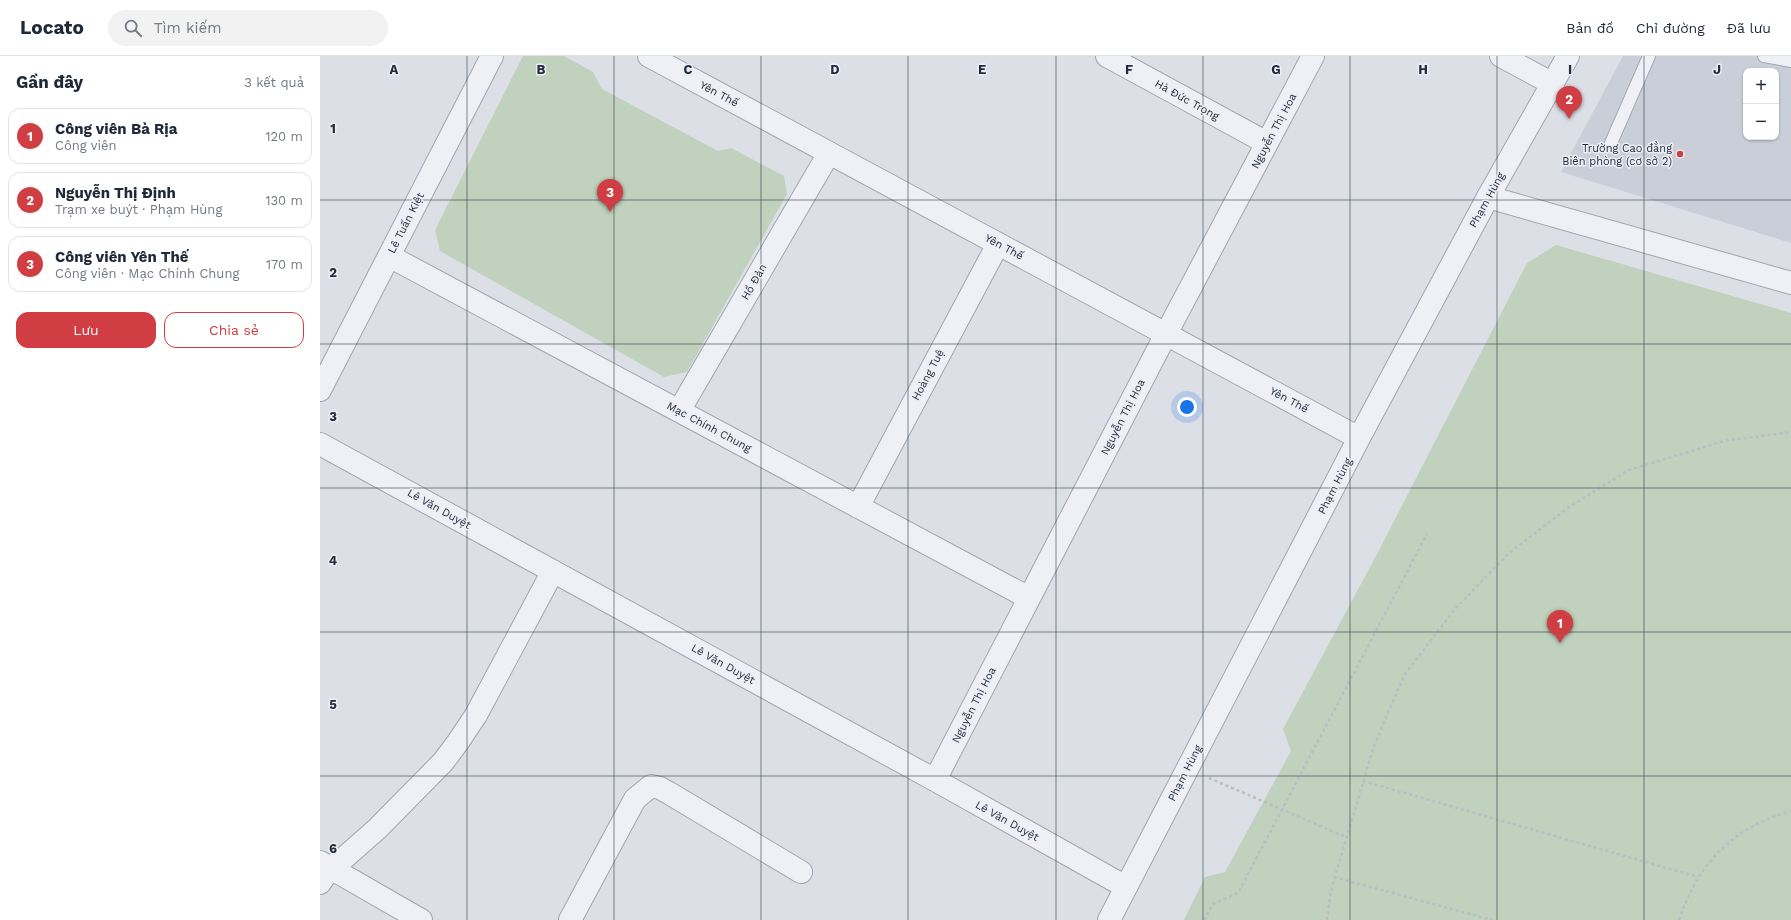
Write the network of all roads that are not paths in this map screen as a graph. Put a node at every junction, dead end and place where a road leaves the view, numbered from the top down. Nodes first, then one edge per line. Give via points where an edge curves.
1 (492, 56) edge
2 (649, 56) edge
3 (1107, 56) edge
4 (1313, 56) edge
5 (1501, 56) edge
6 (1568, 56) edge
7 (1649, 56) edge
8 (1764, 56) edge
9 (1791, 61) edge
10 (1553, 84) junction
11 (1267, 143) junction
12 (1611, 143) dead end
13 (829, 153) junction
14 (1488, 196) junction
15 (998, 244) junction
16 (389, 256) junction
17 (1791, 283) edge
18 (1166, 334) junction
19 (320, 390) edge
20 (679, 411) junction
21 (1359, 438) junction
22 (320, 444) edge
23 (858, 507) junction
24 (553, 571) junction
25 (1030, 598) junction
26 (935, 780) junction
27 (323, 871) edge
28 (801, 872) dead end
29 (1126, 887) junction
30 (420, 920) edge
31 (570, 920) edge
32 (1109, 920) edge

1 - 16 street, Lê Tuấn Kiệt
2 - 13 street, Yên Thế
3 - 11 street, Hà Đức Trọng
4 - 11 street, Nguyễn Thị Hoa
5 - 10 street
6 - 10 street, Phạm Hùng
7 - 12 lane
8 - 9 lane
10 - 14 street, Phạm Hùng
11 - 18 street, Nguyễn Thị Hoa
13 - 15 street, Yên Thế
13 - 20 street, Hồ Đản
14 - 17 street
14 - 21 street, Phạm Hùng
15 - 18 street, Yên Thế
15 - 23 street, Hoàng Tuệ
16 - 19 street, Lê Tuấn Kiệt
16 - 20 street, Mạc Chính Chung
18 - 21 street, Yên Thế
18 - 25 street, Nguyễn Thị Hoa
20 - 23 street, Mạc Chính Chung
21 - 29 street, Phạm Hùng
22 - 24 street, Lê Văn Duyệt
23 - 25 street, Mạc Chính Chung
24 - 26 street, Lê Văn Duyệt
24 - 27 street via 476,715 443,762 377,829 344,858
25 - 26 street, Nguyễn Thị Hoa
26 - 29 street, Lê Văn Duyệt
27 - 30 street
28 - 31 street via 669,792 650,786 635,799
29 - 32 street, Phạm Hùng

